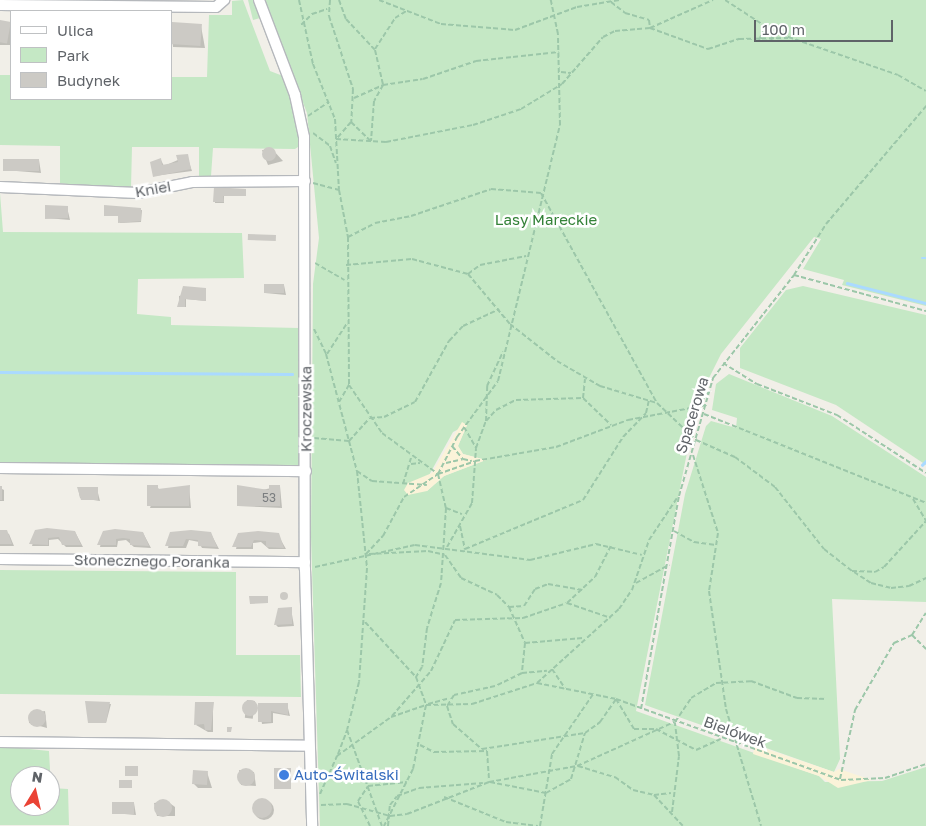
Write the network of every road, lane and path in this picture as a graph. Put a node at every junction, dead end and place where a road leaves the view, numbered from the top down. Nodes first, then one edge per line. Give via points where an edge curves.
1 (224, 0) edge
2 (259, 0) edge
3 (299, 0) edge
4 (330, 0) edge
5 (339, 0) edge
6 (378, 0) edge
7 (619, 0) edge
8 (713, 0) edge
9 (725, 0) edge
10 (550, 1) edge
11 (611, 2) junction
12 (0, 5) edge
13 (327, 9) junction
14 (406, 11) junction
15 (556, 14) junction
16 (301, 25) junction
17 (765, 27) junction
18 (650, 28) junction
19 (774, 32) junction
20 (789, 38) junction
21 (759, 40) junction
22 (771, 41) junction
23 (375, 50) junction
24 (559, 52) junction
25 (561, 72) junction
26 (571, 73) junction
27 (562, 84) junction
28 (383, 85) junction
29 (926, 91) edge
30 (354, 98) junction
31 (330, 102) junction
32 (926, 106) edge
33 (301, 118) junction
34 (351, 122) junction
35 (304, 132) junction
36 (336, 139) junction
37 (371, 141) junction
38 (337, 165) junction
39 (305, 181) junction
40 (0, 187) edge
41 (339, 190) junction
42 (541, 193) junction
43 (348, 237) junction
44 (526, 256) junction
45 (305, 259) junction
46 (346, 265) junction
47 (468, 274) junction
48 (794, 275) junction
49 (345, 280) junction
50 (499, 308) junction
51 (926, 311) edge
52 (306, 318) junction
53 (347, 323) junction
54 (510, 324) junction
55 (505, 349) junction
56 (326, 354) junction
57 (723, 363) junction
58 (585, 378) junction
59 (593, 382) junction
60 (349, 385) junction
61 (588, 386) junction
62 (710, 390) junction
63 (583, 398) junction
64 (650, 400) junction
65 (338, 403) junction
66 (485, 403) junction
67 (657, 403) junction
68 (707, 405) junction
69 (697, 407) junction
70 (666, 413) junction
71 (704, 414) junction
72 (370, 418) junction
73 (644, 418) junction
74 (486, 421) junction
75 (612, 425) junction
76 (464, 427) junction
77 (306, 438) junction
78 (696, 440) junction
79 (349, 442) junction
80 (452, 446) junction
81 (476, 448) junction
82 (692, 453) junction
83 (411, 457) junction
84 (463, 459) junction
85 (475, 461) junction
86 (420, 463) junction
87 (411, 464) junction
88 (444, 464) junction
89 (0, 468) edge
90 (306, 471) junction
91 (357, 471) junction
92 (926, 473) edge
93 (438, 474) junction
94 (402, 484) junction
95 (427, 485) junction
96 (679, 496) junction
97 (912, 498) junction
98 (926, 503) edge
99 (446, 508) junction
100 (462, 515) junction
101 (926, 521) edge
102 (460, 525) junction
103 (674, 532) junction
104 (716, 545) junction
105 (611, 546) junction
106 (447, 547) junction
107 (465, 549) junction
108 (366, 554) junction
109 (445, 555) junction
110 (642, 555) junction
111 (0, 559) edge
112 (669, 564) junction
113 (305, 566) junction
114 (852, 571) junction
115 (926, 578) edge
116 (635, 583) junction
117 (582, 590) junction
118 (566, 603) junction
119 (509, 607) junction
120 (926, 613) edge
121 (515, 618) junction
122 (611, 618) junction
123 (365, 622) junction
124 (912, 635) junction
125 (584, 638) junction
126 (525, 643) junction
127 (926, 649) edge
128 (552, 668) junction
129 (548, 671) junction
130 (522, 673) junction
131 (416, 677) junction
132 (722, 682) junction
133 (537, 683) junction
134 (421, 685) junction
135 (565, 688) junction
136 (594, 693) junction
137 (450, 698) junction
138 (827, 698) dead end
139 (616, 699) junction
140 (426, 705) junction
141 (448, 706) junction
142 (641, 709) junction
143 (391, 717) junction
144 (675, 722) junction
145 (656, 729) junction
146 (347, 730) junction
147 (584, 733) junction
148 (561, 736) junction
149 (721, 738) junction
150 (0, 742) edge
151 (679, 743) junction
152 (735, 743) junction
153 (351, 744) junction
154 (420, 745) junction
155 (308, 746) junction
156 (487, 751) junction
157 (337, 756) junction
158 (926, 764) edge
159 (578, 766) junction
160 (546, 772) junction
161 (840, 779) junction
162 (407, 782) junction
163 (489, 782) junction
164 (368, 786) junction
165 (671, 792) junction
166 (546, 793) junction
167 (403, 794) junction
168 (654, 796) junction
169 (444, 797) junction
170 (312, 805) junction
171 (362, 807) junction
172 (377, 810) junction
173 (672, 812) junction
174 (390, 816) junction
175 (312, 826) edge
176 (370, 826) edge
177 (383, 826) edge
178 (388, 826) edge
179 (539, 826) edge
180 (683, 826) edge
181 (761, 826) edge

1 - 12 street via 216,7
2 - 33 street, Kroczewska
3 - 16 path
4 - 13 path
5 - 23 path via 346,20
6 - 14 path
7 - 11 path
8 - 18 path
9 - 17 path
10 - 15 path
11 - 15 path
11 - 18 path via 625,13 649,20
13 - 16 path via 312,14
13 - 30 path
14 - 15 path via 462,28 515,30
14 - 23 path via 395,18
15 - 24 path
16 - 31 path
17 - 19 path
17 - 21 path
18 - 21 path via 708,49 739,38
18 - 26 path via 615,31 603,37
19 - 20 path
19 - 22 path
20 - 22 path
20 - 29 path via 898,75
21 - 22 path
23 - 28 path
24 - 25 path
24 - 28 path via 476,61 424,79
25 - 26 path
25 - 27 path
26 - 27 path
27 - 37 path via 521,109 473,125
27 - 42 path via 560,125
28 - 30 path
28 - 37 path via 374,101
30 - 34 path
31 - 33 path
31 - 36 path
32 - 48 path, Spacerowa via 826,224
33 - 35 street, Kroczewska
34 - 36 path
34 - 37 path
35 - 38 path via 320,135 330,146
35 - 39 street, Kroczewska
36 - 37 path
36 - 38 path
38 - 41 path
39 - 40 street, Kniei via 192,182 138,193
39 - 41 path
39 - 45 street, Kroczewska
41 - 43 path
42 - 43 path via 491,189 411,216 375,223
42 - 44 path
42 - 67 path
43 - 46 path
44 - 47 path via 480,265
44 - 54 path
45 - 49 path
45 - 52 street, Kroczewska
46 - 47 path via 412,259
46 - 49 path
47 - 50 path
48 - 51 path
48 - 57 path, Spacerowa
49 - 53 path
50 - 54 path
50 - 72 path via 463,326 449,341 415,402 384,417
52 - 56 path
52 - 77 street, Kroczewska
53 - 56 path
53 - 60 path
54 - 55 path
54 - 58 path
55 - 66 path via 498,381
55 - 66 path via 489,376
56 - 65 path
57 - 62 path, Spacerowa
57 - 92 path via 756,384 837,414
58 - 59 path
58 - 61 path
59 - 61 path
59 - 64 path
60 - 65 path
60 - 72 path
61 - 63 path
62 - 68 path, Spacerowa
62 - 69 path
63 - 74 path via 516,400 500,407
63 - 75 path
64 - 67 path
64 - 73 path
65 - 79 path
66 - 74 path
66 - 76 path
67 - 70 path
68 - 69 path
68 - 71 path, Spacerowa
69 - 70 path
70 - 73 path
70 - 78 path
71 - 78 path, Spacerowa
71 - 97 path
72 - 79 path
72 - 83 path
73 - 75 path
73 - 107 path via 623,437 583,500
74 - 81 path
75 - 85 path via 556,447
76 - 80 path
76 - 81 path
77 - 79 path
77 - 90 street, Kroczewska
78 - 82 path, Spacerowa
78 - 114 path via 735,457 775,487 824,549
79 - 91 path
80 - 84 path
80 - 88 path
81 - 85 path
82 - 96 path, Spacerowa
82 - 104 path via 712,504
83 - 86 path
83 - 87 path
84 - 85 path
84 - 88 path
85 - 93 path
85 - 100 path via 472,503
86 - 87 path
86 - 93 path
87 - 94 path
88 - 93 path
89 - 90 street
90 - 113 street, Kroczewska
91 - 94 path via 372,481
91 - 108 path
93 - 95 path
93 - 99 path
94 - 95 path
95 - 108 path via 404,497 383,536
96 - 103 path, Spacerowa
96 - 110 path
97 - 98 path
97 - 101 path
99 - 100 path
99 - 106 path
100 - 102 path
101 - 114 path via 884,567 875,572
102 - 106 path
102 - 107 path
103 - 104 path via 694,542
103 - 112 path, Spacerowa
104 - 132 path via 709,591
105 - 107 path via 596,544 530,560
105 - 110 path
105 - 117 path via 595,577
106 - 107 path
106 - 108 path via 396,546
106 - 109 path
108 - 109 path via 428,551
108 - 113 path
108 - 123 path
109 - 119 path via 461,578 497,595
109 - 131 path via 422,667
110 - 116 path
111 - 113 street, Słonecznego Poranka
112 - 116 path
112 - 142 path, Spacerowa
113 - 155 street, Kroczewska
114 - 115 path via 870,583 891,588 909,586
116 - 122 path
117 - 118 path
117 - 119 path via 548,584 534,589 524,606
118 - 121 path
118 - 122 path
119 - 121 path
120 - 124 path
121 - 126 path
121 - 134 path via 455,620
122 - 125 path
123 - 131 path
123 - 146 path via 360,682
124 - 127 path
124 - 161 path via 894,643 855,710
125 - 126 path
125 - 128 path
126 - 130 path
128 - 129 path
128 - 135 path
129 - 130 path
129 - 133 path
130 - 137 path via 495,686
131 - 134 path
132 - 138 path via 751,681 797,698
132 - 144 path via 691,698
132 - 152 path
133 - 135 path, Bielówek
133 - 141 path via 494,699
134 - 140 path
134 - 143 path
135 - 136 path, Bielówek
136 - 139 path, Bielówek
136 - 148 path
137 - 140 path
137 - 141 path
139 - 142 path, Bielówek
139 - 145 path via 634,729
139 - 147 path via 600,722
140 - 141 path
140 - 143 path
140 - 154 path
141 - 156 path via 453,724
142 - 144 path, Bielówek
143 - 153 path
144 - 145 path
144 - 149 path, Bielówek
144 - 151 path
145 - 151 path
145 - 159 path
146 - 153 path
146 - 157 path
147 - 148 path
147 - 159 path
148 - 156 path
148 - 160 path
149 - 151 path via 696,750
149 - 152 path, Bielówek
150 - 155 street
151 - 165 path
152 - 161 path, Bielówek
152 - 181 path
153 - 157 path
153 - 164 path
154 - 156 path via 434,752
154 - 162 path
155 - 170 street, Kroczewska
156 - 163 path
157 - 170 path
158 - 161 path, Bielówek via 885,778
159 - 160 path
159 - 166 path via 572,779
159 - 168 path via 615,776 633,790
160 - 163 path
160 - 166 path
162 - 164 path
162 - 167 path
163 - 166 path
163 - 167 path
163 - 169 path
164 - 171 path via 358,801
164 - 172 path
165 - 168 path
165 - 173 path
166 - 179 path
167 - 174 path
167 - 174 path via 394,799
168 - 173 path
169 - 174 path via 406,814
169 - 179 path via 506,822
170 - 171 path
170 - 175 street, Kroczewska
171 - 172 path
171 - 176 path
172 - 174 path
172 - 177 path
173 - 180 path
174 - 177 path
174 - 178 path

